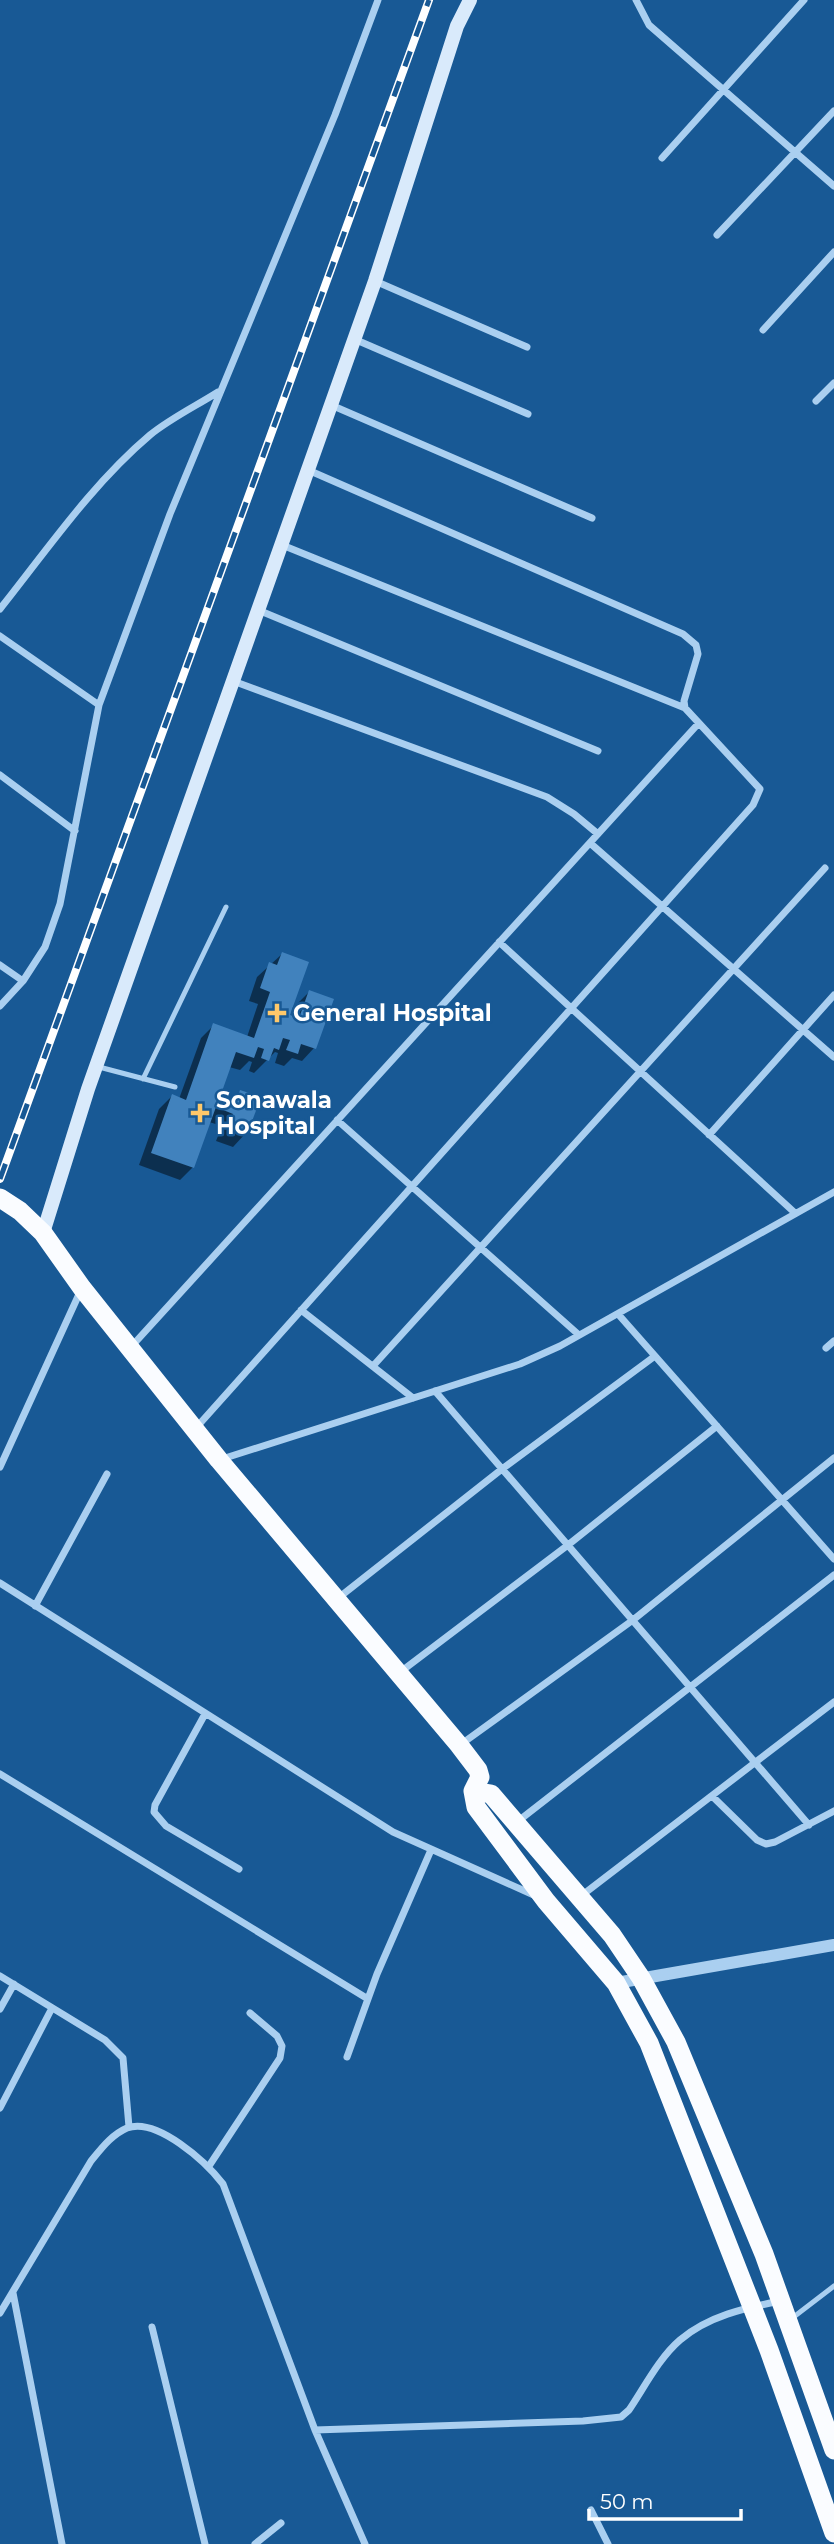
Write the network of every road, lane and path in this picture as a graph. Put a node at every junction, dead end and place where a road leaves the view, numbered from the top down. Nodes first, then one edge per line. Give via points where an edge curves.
1 (378, 0) edge
2 (470, 0) edge
3 (636, 0) edge
4 (804, 0) edge
5 (723, 90) junction
6 (834, 111) edge
7 (794, 153) junction
8 (662, 158) dead end
9 (834, 186) edge
10 (717, 235) dead end
11 (834, 252) edge
12 (374, 281) junction
13 (763, 330) dead end
14 (354, 339) junction
15 (527, 347) dead end
16 (834, 383) edge
17 (219, 392) junction
18 (816, 401) dead end
19 (331, 405) junction
20 (528, 414) dead end
21 (308, 470) junction
22 (592, 518) dead end
23 (281, 545) junction
24 (0, 609) edge
25 (258, 610) junction
26 (0, 636) edge
27 (233, 681) junction
28 (99, 705) junction
29 (685, 708) junction
30 (698, 724) junction
31 (598, 751) dead end
32 (0, 775) edge
33 (75, 831) junction
34 (598, 834) junction
35 (590, 843) junction
36 (825, 868) dead end
37 (662, 906) junction
38 (226, 907) dead end
39 (499, 942) junction
40 (0, 965) edge
41 (734, 969) junction
42 (23, 981) junction
43 (834, 995) edge
44 (0, 1006) edge
45 (571, 1008) junction
46 (803, 1029) junction
47 (834, 1057) edge
48 (96, 1066) junction
49 (640, 1072) junction
50 (143, 1079) junction
51 (175, 1087) dead end
52 (337, 1120) junction
53 (709, 1135) junction
54 (412, 1186) junction
55 (834, 1192) edge
56 (0, 1198) edge
57 (795, 1213) junction
58 (43, 1233) junction
59 (482, 1246) junction
60 (82, 1288) junction
61 (300, 1310) junction
62 (618, 1314) junction
63 (579, 1335) junction
64 (834, 1341) edge
65 (826, 1348) dead end
66 (130, 1349) junction
67 (655, 1356) junction
68 (373, 1366) junction
69 (435, 1391) junction
70 (413, 1398) junction
71 (717, 1426) junction
72 (194, 1429) junction
73 (834, 1458) edge
74 (219, 1460) junction
75 (0, 1467) edge
76 (502, 1469) junction
77 (107, 1474) dead end
78 (781, 1498) junction
79 (568, 1545) junction
80 (834, 1559) edge
81 (834, 1575) edge
82 (0, 1583) edge
83 (337, 1600) junction
84 (35, 1606) junction
85 (633, 1620) junction
86 (398, 1673) junction
87 (690, 1687) junction
88 (834, 1702) edge
89 (205, 1714) junction
90 (459, 1745) junction
91 (754, 1764) junction
92 (0, 1774) edge
93 (473, 1791) junction
94 (712, 1796) junction
95 (834, 1811) edge
96 (516, 1823) junction
97 (809, 1825) junction
98 (432, 1850) junction
99 (239, 1869) dead end
100 (580, 1897) junction
101 (546, 1900) junction
102 (834, 1945) edge
103 (0, 1976) edge
104 (641, 1978) junction
105 (616, 1983) junction
106 (14, 1984) junction
107 (368, 1999) junction
108 (52, 2008) junction
109 (0, 2009) edge
110 (250, 2013) dead end
111 (347, 2057) dead end
112 (0, 2108) edge
113 (129, 2127) junction
114 (209, 2166) junction
115 (834, 2286) edge
116 (13, 2292) junction
117 (781, 2301) junction
118 (752, 2307) junction
119 (0, 2314) edge
120 (788, 2321) junction
121 (152, 2327) dead end
122 (315, 2430) junction
123 (834, 2450) edge
124 (591, 2510) dead end
125 (281, 2523) dead end
126 (834, 2533) edge
127 (62, 2544) edge
128 (205, 2544) edge
129 (255, 2544) edge
130 (365, 2544) edge
131 (608, 2544) edge

1 - 17 street
2 - 12 main road via 457,26
3 - 5 street via 649,25
4 - 5 street
5 - 7 street
5 - 8 street
6 - 7 street
7 - 9 street
7 - 10 street
11 - 13 street
12 - 14 main road
12 - 15 street
14 - 19 main road
14 - 20 street
16 - 18 street
17 - 24 street via 153,433 125,458
17 - 28 street
19 - 21 main road
19 - 22 street
21 - 23 main road
21 - 29 street via 683,634 696,645 698,654
23 - 25 main road
23 - 29 street
25 - 27 main road
25 - 31 street
26 - 28 street
27 - 34 street via 547,797
27 - 48 main road
28 - 33 street
29 - 30 street
30 - 34 street
30 - 37 street via 760,789 753,805
32 - 33 street
33 - 42 street via 60,904 45,947
34 - 35 street
35 - 37 street
35 - 39 street
36 - 41 street
37 - 41 street
37 - 45 street
38 - 50 lane
39 - 45 street
39 - 52 street
40 - 42 street
41 - 46 street
41 - 49 street
42 - 44 street
43 - 46 street
45 - 49 street
45 - 54 street
46 - 47 street
46 - 53 street
48 - 50 lane
48 - 58 main road
49 - 53 street
49 - 59 street
50 - 51 lane
52 - 54 street
52 - 66 street
53 - 57 street
54 - 59 street
54 - 61 street
55 - 57 street
56 - 58 highway
57 - 62 street
58 - 60 highway
59 - 63 street
59 - 68 street
60 - 66 highway
60 - 75 street
61 - 68 street
61 - 72 street
62 - 63 street
62 - 67 street
63 - 69 street via 520,1364
64 - 65 street
66 - 72 highway
67 - 71 street
67 - 76 street
68 - 70 street
69 - 70 street
69 - 76 street
70 - 74 street
71 - 78 street
71 - 79 street
72 - 74 highway
73 - 78 street
74 - 83 highway
76 - 79 street
76 - 83 street
77 - 84 street
78 - 80 street
78 - 85 street
79 - 85 street
79 - 86 street
81 - 87 street
82 - 84 street
83 - 86 highway
84 - 89 street
85 - 87 street
85 - 90 street
86 - 90 highway
87 - 91 street
87 - 96 street
88 - 91 street
89 - 98 street via 393,1832
89 - 99 street via 153,1812 166,1826
90 - 93 highway via 478,1770 480,1777
91 - 94 street
91 - 97 street
92 - 107 street
93 - 96 highway via 491,1794
93 - 101 highway via 476,1807
94 - 97 street via 766,1844
94 - 100 street
95 - 97 street
96 - 100 highway
98 - 101 street
98 - 107 street
100 - 104 highway
101 - 105 highway
102 - 104 street
103 - 106 street
104 - 105 street
104 - 117 highway via 676,2042
105 - 118 highway via 649,2043
106 - 108 street
106 - 109 street
107 - 111 street
108 - 112 street
108 - 113 street via 104,2040 123,2058
110 - 114 street via 277,2036 282,2046 279,2058
113 - 114 street via 166,2136
113 - 116 street via 109,2139 91,2161
114 - 122 street via 223,2184
115 - 120 lane
116 - 119 street
116 - 127 street
117 - 118 street
117 - 120 highway
118 - 122 street via 720,2316 678,2342 621,2417
118 - 126 highway
120 - 123 highway
121 - 128 street
122 - 130 street
124 - 131 street
125 - 129 street

